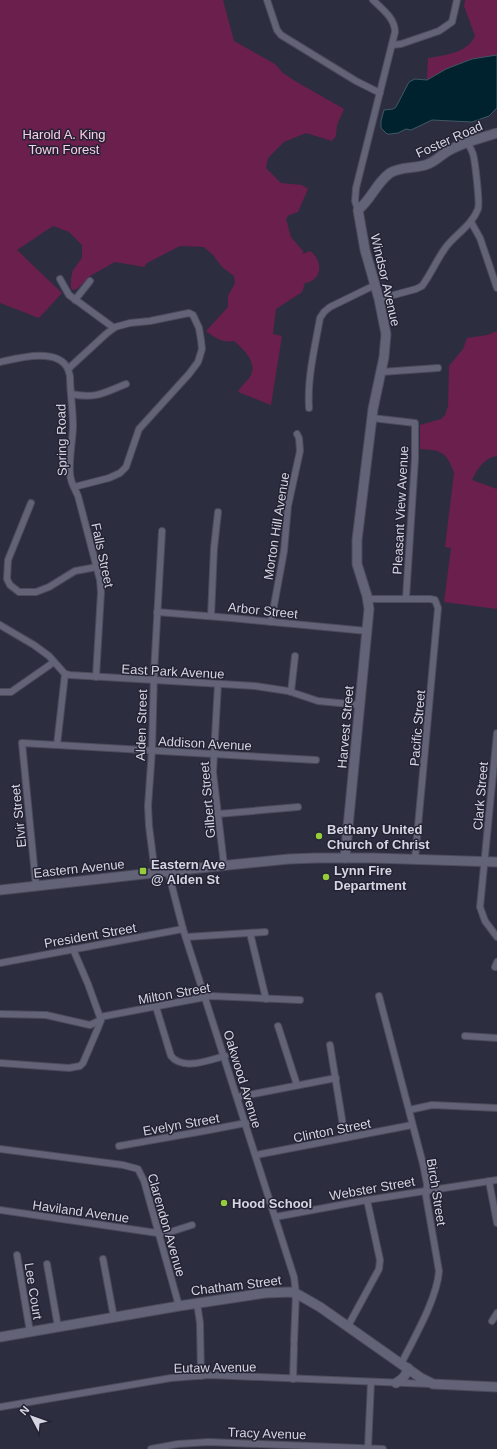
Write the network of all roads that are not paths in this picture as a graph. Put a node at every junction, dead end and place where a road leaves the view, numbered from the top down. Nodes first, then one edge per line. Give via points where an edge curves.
1 (266, 0) edge
2 (373, 0) edge
3 (457, 0) edge
4 (392, 45) junction
5 (380, 93) junction
6 (497, 133) edge
7 (467, 143) junction
8 (358, 210) junction
9 (471, 222) junction
10 (60, 279) dead end
11 (90, 282) dead end
12 (375, 285) junction
13 (497, 288) edge
14 (75, 300) junction
15 (379, 300) junction
16 (114, 328) junction
17 (0, 362) edge
18 (438, 368) dead end
19 (68, 369) junction
20 (381, 372) junction
21 (126, 384) dead end
22 (71, 394) junction
23 (308, 408) dead end
24 (372, 418) junction
25 (297, 434) dead end
26 (74, 487) junction
27 (31, 503) dead end
28 (218, 512) dead end
29 (162, 531) dead end
30 (97, 567) junction
31 (406, 598) junction
32 (368, 599) junction
33 (157, 612) junction
34 (211, 616) junction
35 (271, 622) junction
36 (0, 625) edge
37 (367, 631) junction
38 (295, 656) dead end
39 (54, 662) junction
40 (65, 674) junction
41 (96, 677) junction
42 (154, 681) junction
43 (218, 684) junction
44 (0, 692) edge
45 (291, 692) junction
46 (360, 705) junction
47 (497, 732) edge
48 (22, 743) joint
49 (57, 745) junction
50 (152, 751) junction
51 (214, 753) junction
52 (316, 760) dead end
53 (298, 807) dead end
54 (218, 814) junction
55 (345, 858) junction
56 (415, 859) junction
57 (485, 862) junction
58 (497, 862) edge
59 (224, 865) junction
60 (168, 872) junction
61 (155, 873) junction
62 (36, 886) junction
63 (0, 890) edge
64 (183, 929) junction
65 (265, 932) dead end
66 (250, 933) junction
67 (186, 937) junction
68 (497, 937) edge
69 (73, 949) junction
70 (0, 962) edge
71 (379, 996) dead end
72 (206, 997) junction
73 (266, 999) junction
74 (300, 1000) dead end
75 (156, 1007) junction
76 (0, 1014) edge
77 (100, 1018) junction
78 (278, 1026) dead end
79 (465, 1036) dead end
80 (497, 1038) edge
81 (330, 1045) dead end
82 (225, 1056) junction
83 (0, 1063) edge
84 (336, 1078) junction
85 (297, 1085) junction
86 (238, 1096) junction
87 (497, 1108) edge
88 (408, 1110) junction
89 (246, 1123) junction
90 (412, 1125) junction
91 (345, 1138) junction
92 (119, 1146) dead end
93 (0, 1149) edge
94 (256, 1155) junction
95 (497, 1180) edge
96 (489, 1182) junction
97 (427, 1190) junction
98 (367, 1200) junction
99 (0, 1210) edge
100 (275, 1217) junction
101 (497, 1223) edge
102 (192, 1225) dead end
103 (158, 1232) junction
104 (17, 1255) dead end
105 (103, 1259) dead end
106 (47, 1264) dead end
107 (296, 1293) junction
108 (197, 1303) junction
109 (179, 1306) junction
110 (497, 1313) edge
111 (114, 1318) junction
112 (492, 1321) dead end
113 (348, 1326) junction
114 (58, 1327) junction
115 (30, 1332) junction
116 (0, 1336) edge
117 (405, 1366) junction
118 (201, 1376) junction
119 (293, 1379) junction
120 (371, 1382) junction
121 (396, 1383) junction
122 (434, 1384) junction
123 (497, 1387) edge
124 (0, 1407) edge
125 (368, 1448) edge
126 (151, 1449) edge
127 (383, 1449) edge

1 - 5 street via 281,35
2 - 4 street, Windsor Avenue via 391,19 395,28
3 - 4 street via 452,22 439,31
4 - 5 street, Windsor Avenue
5 - 8 street, Windsor Avenue via 356,188 355,201
6 - 7 main road, Foster Road
7 - 8 main road, Foster Road via 430,164 388,174
7 - 9 street via 473,156 479,202
8 - 12 main road, Windsor Avenue via 365,250
9 - 13 street via 480,238
9 - 15 street via 447,246 422,286
10 - 14 street
11 - 14 street
12 - 15 main road, Windsor Avenue
12 - 23 street via 330,307 320,318
14 - 16 street
15 - 20 main road, Windsor Avenue via 386,334
16 - 19 street
16 - 26 street via 189,313 193,315 199,328 202,349 198,362 189,374 138,429 124,471 109,478
17 - 19 street via 44,356 57,358
18 - 20 street
19 - 22 street, Spring Road
20 - 24 main road, Windsor Avenue
21 - 22 street, Spring Road via 95,396
22 - 26 street, Spring Road via 73,438 70,473
24 - 31 street, Pleasant View Avenue via 415,423
24 - 32 main road, Windsor Avenue via 357,557 358,570
25 - 35 street, Morton Hill Avenue via 300,451 288,506 284,551
26 - 30 street, Falls Street
27 - 30 street via 8,560 7,579 10,585 19,592 36,592 75,571
28 - 34 street
29 - 33 street, Alden Street
30 - 41 street, Falls Street via 101,592
31 - 32 street
31 - 56 street, Pacific Street via 435,600 438,608
32 - 37 main road, Harvest Street
33 - 34 street, Arbor Street
33 - 42 street, Alden Street
34 - 35 street, Arbor Street
35 - 37 street, Arbor Street
36 - 39 street via 34,645
37 - 46 main road, Harvest Street
38 - 45 street
39 - 40 street
39 - 44 street via 11,692
40 - 41 street, East Park Avenue
40 - 49 street
41 - 42 street, East Park Avenue
42 - 43 street, East Park Avenue
42 - 50 street, Alden Street
43 - 45 street, East Park Avenue via 255,686
43 - 51 street, Gilbert Street
45 - 46 street, East Park Avenue via 318,701
46 - 55 main road, Harvest Street
47 - 57 street, Clark Street
48 - 49 street, Addison Avenue
48 - 62 street, Elvir Street
49 - 50 street, Addison Avenue
50 - 51 street, Addison Avenue
50 - 61 street, Alden Street via 148,816
51 - 52 street, Addison Avenue
51 - 54 street, Gilbert Street via 214,789
53 - 54 street
54 - 59 street, Gilbert Street
55 - 56 main road, Eastern Avenue
55 - 59 main road, Eastern Avenue
56 - 57 main road, Eastern Avenue
57 - 58 main road, Eastern Avenue
57 - 68 street, Clark Street via 480,907 485,921
59 - 60 main road, Eastern Avenue
60 - 61 main road, Eastern Avenue
60 - 64 street, Oakwood Avenue
61 - 62 main road, Eastern Avenue
62 - 63 main road, Eastern Avenue
64 - 67 street, Oakwood Avenue
64 - 69 street, President Street
65 - 66 street
66 - 67 street
66 - 73 street
67 - 72 street, Oakwood Avenue
69 - 70 street, President Street
69 - 77 street
71 - 88 street, Birch Street
72 - 73 street, Milton Street
72 - 75 street, Milton Street
72 - 82 street, Oakwood Avenue
73 - 74 street, Milton Street
75 - 77 street, Milton Street
75 - 82 street via 171,1056 178,1063 199,1062
76 - 77 street, Milton Street via 46,1014 90,1025
77 - 83 street via 86,1058 75,1068
78 - 85 street
79 - 80 street
81 - 84 street
82 - 86 street, Oakwood Avenue
84 - 85 street
84 - 91 street
85 - 86 street
86 - 89 street, Oakwood Avenue
87 - 88 street via 432,1106
88 - 90 street, Birch Street
89 - 92 street, Evelyn Street
89 - 94 street, Oakwood Avenue
90 - 91 street, Clinton Street
90 - 97 street, Birch Street
91 - 94 street, Clinton Street
93 - 103 street, Clarendon Avenue via 137,1168 141,1173
94 - 100 street, Oakwood Avenue
95 - 96 street, Webster Street
96 - 97 street, Webster Street
96 - 101 street
97 - 98 street, Webster Street
97 - 117 street, Birch Street via 438,1280
98 - 100 street, Webster Street
98 - 113 street via 380,1260 379,1269
99 - 103 street, Haviland Avenue
100 - 107 street, Oakwood Avenue via 294,1277
102 - 103 street, Haviland Avenue via 164,1234
103 - 109 street, Clarendon Avenue
104 - 115 street, Lee Court
105 - 111 street
106 - 114 street
107 - 108 main road, Chatham Street via 265,1293
107 - 113 main road, Chatham Street
107 - 119 street, Oakwood Avenue
108 - 109 main road, Chatham Street
108 - 118 street
109 - 111 main road, Chatham Street
110 - 112 street
111 - 114 main road, Chatham Street
113 - 117 main road, Chatham Street
114 - 115 main road, Chatham Street
115 - 116 main road, Chatham Street
117 - 121 main road via 407,1374 403,1380
117 - 122 main road, Chatham Street
118 - 119 street, Eutaw Avenue
118 - 124 street, Eutaw Avenue via 171,1378
119 - 120 street, Eutaw Avenue
120 - 121 street, Eutaw Avenue
120 - 125 street
121 - 122 street, Eutaw Avenue
122 - 123 main road, Chatham Street
125 - 126 street, Tracy Avenue via 209,1442
125 - 127 street, Tracy Avenue

